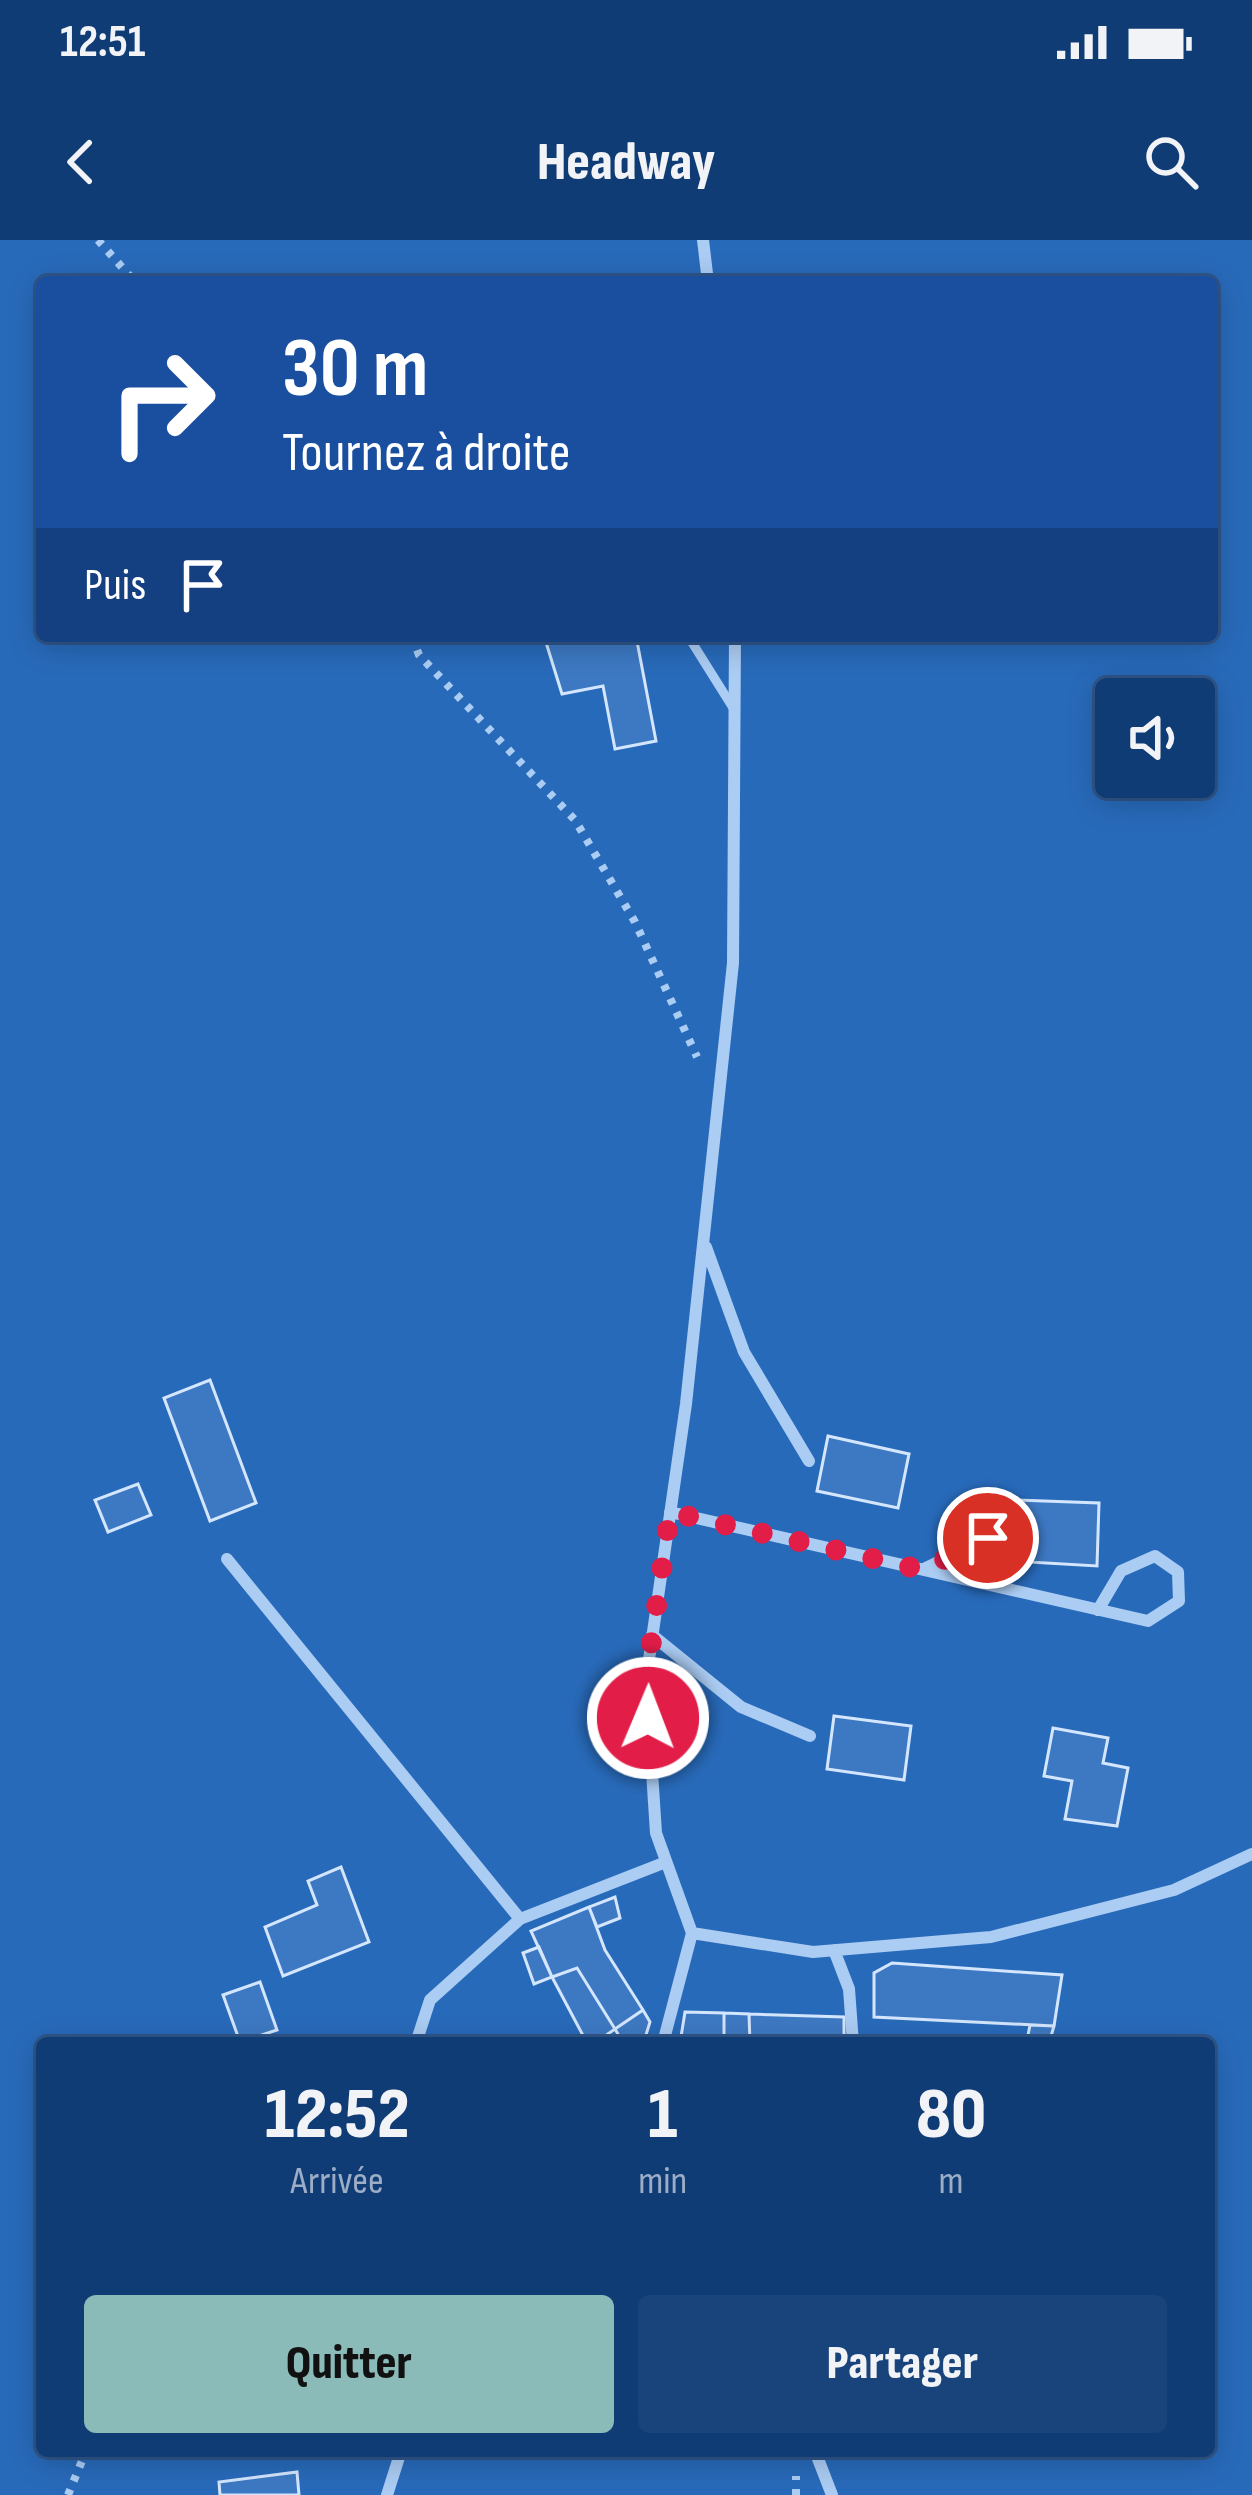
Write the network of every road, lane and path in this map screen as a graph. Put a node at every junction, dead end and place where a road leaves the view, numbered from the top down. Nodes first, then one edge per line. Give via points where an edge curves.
1 (98, 240) edge
2 (703, 240) edge
3 (130, 276) edge
4 (707, 276) edge
5 (414, 642) edge
6 (692, 642) edge
7 (735, 642) edge
8 (737, 715) junction
9 (717, 1114) junction
10 (704, 1240) junction
11 (809, 1461) dead end
12 (670, 1512) junction
13 (988, 1538) dead end
14 (227, 1558) dead end
15 (923, 1570) junction
16 (1098, 1610) junction
17 (652, 1635) junction
18 (810, 1736) dead end
19 (1252, 1854) edge
20 (666, 1862) junction
21 (520, 1919) junction
22 (692, 1934) junction
23 (834, 1950) junction
24 (418, 2037) edge
25 (665, 2037) edge
26 (853, 2037) edge
27 (84, 2457) edge
28 (399, 2457) edge
29 (816, 2457) edge
30 (68, 2495) edge
31 (387, 2495) edge
32 (832, 2495) edge

1 - 3 path
2 - 4 street
5 - 9 path via 575,820 634,922
6 - 8 lane
7 - 8 street
8 - 9 street via 733,963
9 - 10 street
10 - 11 street via 744,1352
10 - 12 street
12 - 15 street
12 - 17 street
13 - 15 street
14 - 21 street
15 - 16 street
16 - 16 street via 1148,1622 1179,1601 1178,1572 1155,1556 1121,1571
17 - 18 street via 741,1707
17 - 20 street via 646,1680 656,1833
19 - 23 street via 1174,1890 991,1937
20 - 21 street
20 - 22 street
21 - 24 street via 430,2000
22 - 23 street
22 - 25 street
23 - 26 street via 849,1989
27 - 30 path
28 - 31 street
29 - 32 street

